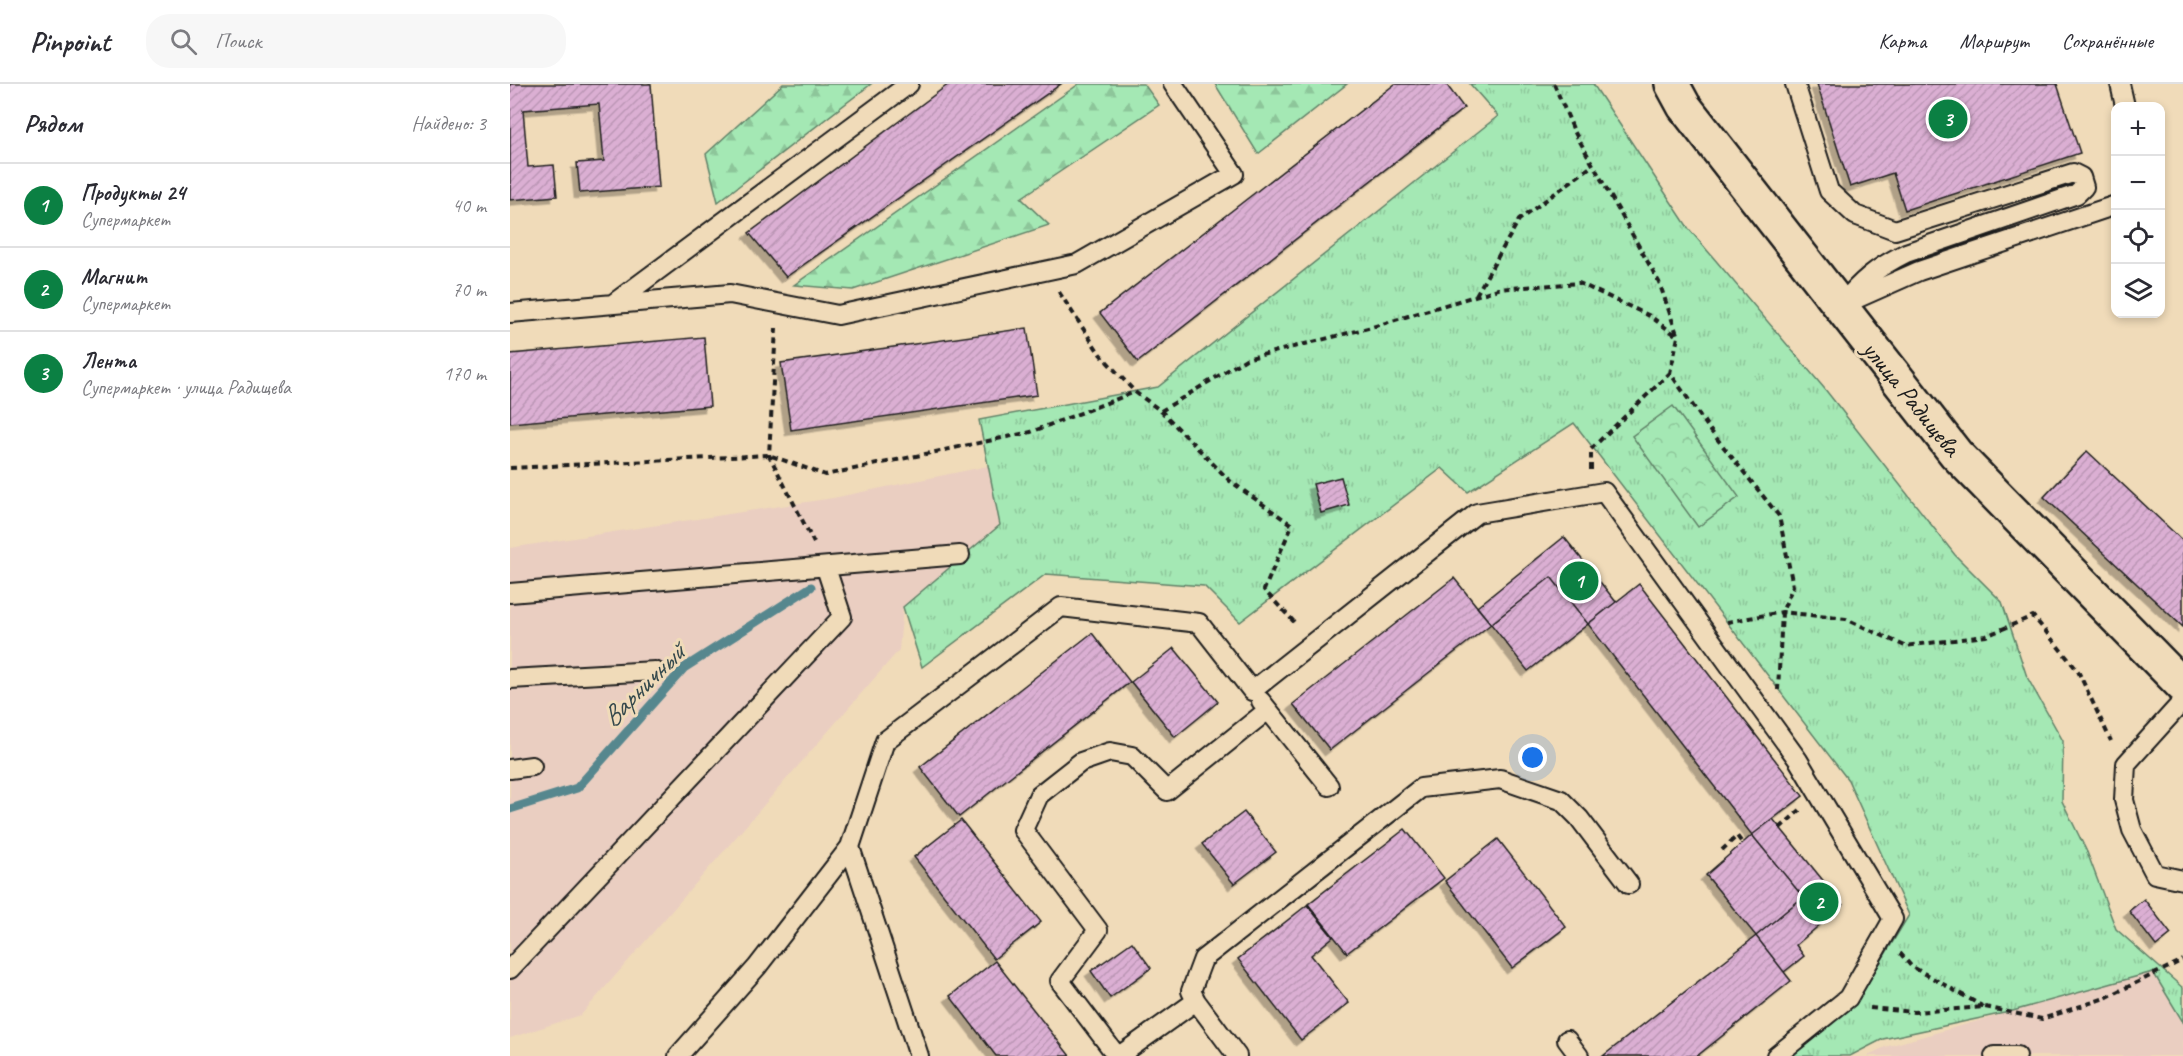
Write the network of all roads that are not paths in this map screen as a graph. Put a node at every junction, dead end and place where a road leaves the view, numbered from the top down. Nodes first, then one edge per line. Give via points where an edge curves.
1 (909, 84) edge
2 (1173, 84) edge
3 (1672, 84) edge
4 (1795, 84) edge
5 (2120, 84) edge
6 (2124, 102) edge
7 (2111, 205) edge
8 (1869, 285) junction
9 (614, 303) junction
10 (1841, 308) junction
11 (510, 313) edge
12 (960, 555) dead end
13 (826, 568) junction
14 (510, 593) edge
15 (655, 670) dead end
16 (510, 679) edge
17 (2183, 686) edge
18 (1252, 690) junction
19 (2183, 701) edge
20 (1268, 710) junction
21 (532, 766) dead end
22 (510, 769) edge
23 (1329, 786) dead end
24 (850, 847) junction
25 (2183, 880) edge
26 (1629, 884) dead end
27 (510, 969) edge
28 (1196, 1000) junction
29 (1567, 1040) dead end
30 (678, 1056) edge
31 (919, 1056) edge
32 (1118, 1056) edge
33 (1237, 1056) edge
34 (1579, 1056) edge
35 (1776, 1056) edge
36 (1994, 1056) edge
37 (2017, 1056) edge

1 - 9 lane
2 - 9 lane via 1234,174 1077,264 838,315 730,294
3 - 10 street, улица Радищева via 1684,106
4 - 8 lane via 1829,191 1855,215 1895,230 2073,172 2081,177 2084,188 2077,194 1906,253 1880,266
5 - 6 lane
7 - 8 lane
8 - 10 lane
9 - 11 lane
10 - 17 street, улица Радищева via 1956,454
12 - 13 lane
13 - 14 lane
13 - 27 lane via 842,617
15 - 16 lane
18 - 20 lane
18 - 24 lane via 1199,623 1061,607 885,741
18 - 35 lane via 1478,513 1604,492 1798,760 1893,919 1848,998
19 - 25 lane via 2126,764 2124,800 2132,830 2156,874
20 - 23 lane
20 - 32 lane via 1167,791 1132,756 1110,752 1081,762 1039,795 1023,830 1098,930 1060,981
21 - 22 lane
24 - 30 lane via 757,966
24 - 31 lane
26 - 28 lane via 1561,800 1500,779 1420,788 1203,959 1191,991
28 - 32 lane
28 - 33 lane
29 - 34 lane
36 - 37 lane

